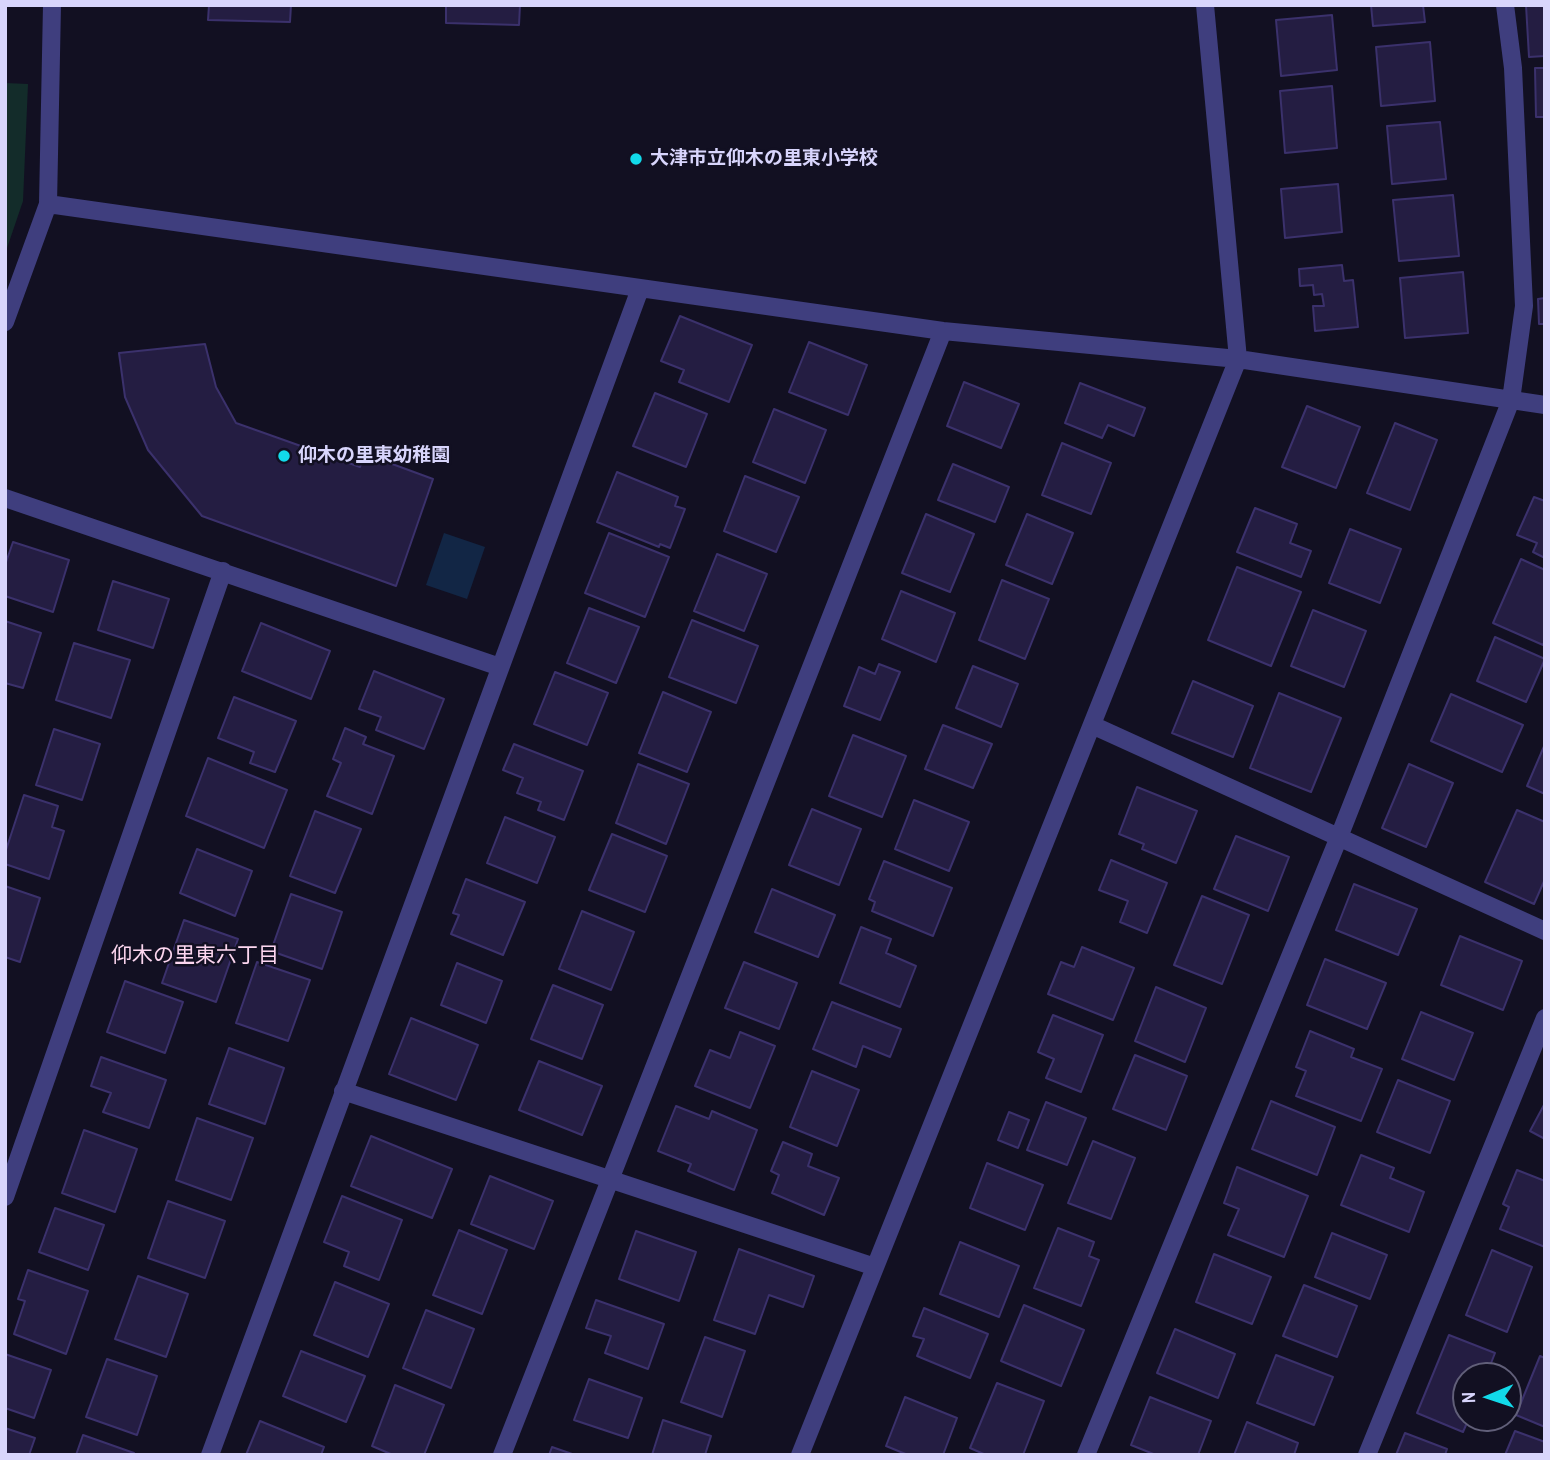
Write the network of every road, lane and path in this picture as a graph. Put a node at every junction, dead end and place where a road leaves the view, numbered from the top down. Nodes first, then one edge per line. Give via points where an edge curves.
1 (52, 5) edge
2 (1205, 5) edge
3 (1505, 5) edge
4 (48, 204) junction
5 (640, 289) junction
6 (5, 322) edge
7 (943, 331) junction
8 (1238, 359) junction
9 (1511, 400) junction
10 (1545, 405) edge
11 (5, 498) edge
12 (223, 571) junction
13 (500, 667) junction
14 (1092, 725) junction
15 (1339, 837) junction
16 (1545, 931) edge
17 (1545, 1018) edge
18 (344, 1091) junction
19 (609, 1179) junction
20 (5, 1197) edge
21 (875, 1267) junction
22 (209, 1455) edge
23 (502, 1455) edge
24 (800, 1455) edge
25 (1086, 1455) edge
26 (1367, 1455) edge

1 - 4 street
2 - 8 street
3 - 9 street via 1513,68 1524,306
4 - 5 street
4 - 6 street
5 - 7 street
5 - 13 street
7 - 8 street
7 - 19 street
8 - 9 street
8 - 14 street
9 - 10 street
9 - 15 street
11 - 12 street
12 - 13 street
12 - 20 street
13 - 18 street
14 - 15 street
14 - 21 street
15 - 16 street
15 - 25 street
17 - 26 street
18 - 19 street
18 - 22 street
19 - 21 street
19 - 23 street
21 - 24 street

